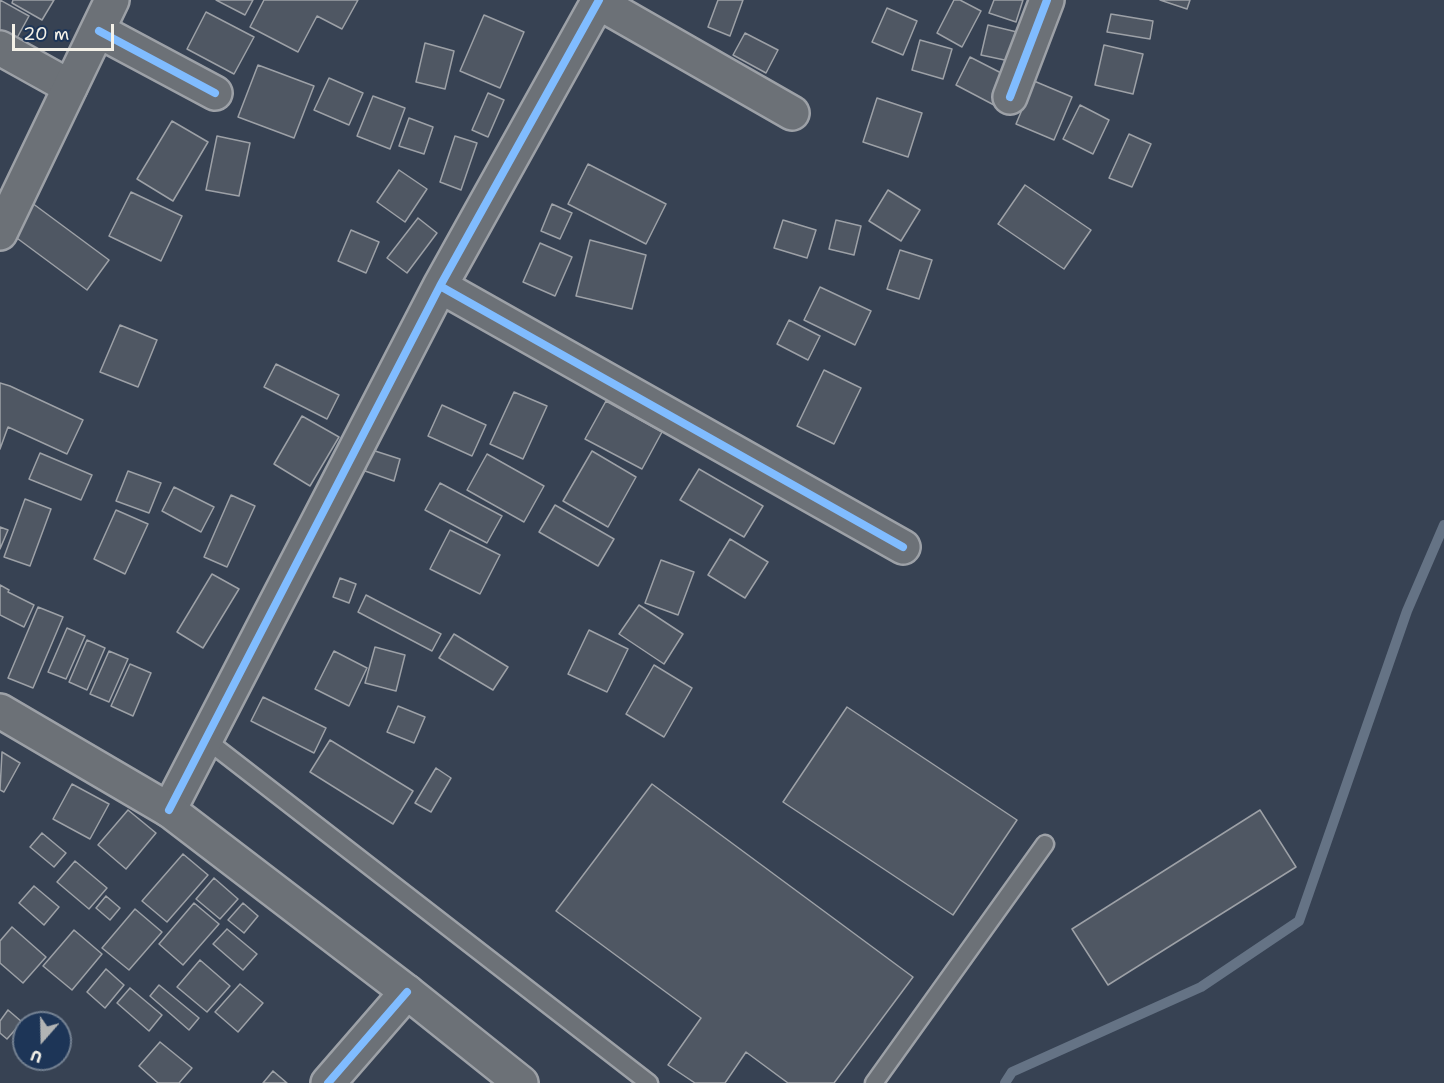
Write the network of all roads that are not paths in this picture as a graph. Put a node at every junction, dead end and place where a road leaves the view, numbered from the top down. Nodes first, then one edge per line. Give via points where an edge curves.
1 (112, 0) edge
2 (1047, 0) edge
3 (598, 1) edge
4 (99, 31) junction
5 (0, 48) edge
6 (70, 87) junction
7 (215, 93) dead end
8 (1010, 97) dead end
9 (792, 113) dead end
10 (0, 233) edge
11 (440, 286) junction
12 (903, 547) dead end
13 (0, 711) edge
14 (204, 738) junction
15 (169, 810) junction
16 (1045, 844) dead end
17 (407, 992) junction
18 (328, 1083) edge
19 (521, 1083) edge
20 (649, 1083) edge
21 (874, 1083) edge

1 - 4 street
2 - 8 street
3 - 9 street
3 - 11 street
4 - 6 street
4 - 7 street
5 - 6 street
6 - 10 street
11 - 12 street
11 - 14 street
13 - 15 street
14 - 15 street
14 - 20 lane
15 - 17 street
16 - 21 lane
17 - 18 street
17 - 19 street

